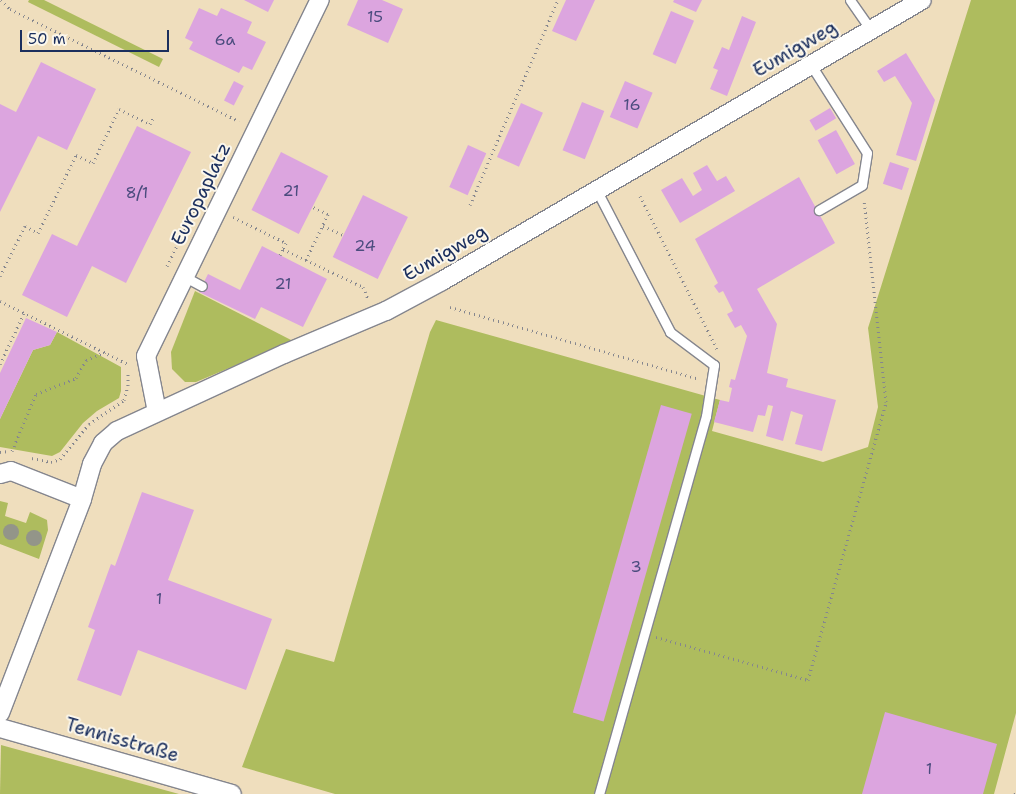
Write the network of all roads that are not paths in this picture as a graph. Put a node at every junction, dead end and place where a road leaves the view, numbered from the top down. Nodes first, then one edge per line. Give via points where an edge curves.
1 (320, 0) edge
2 (850, 0) edge
3 (922, 0) edge
4 (871, 30) junction
5 (811, 65) junction
6 (596, 189) junction
7 (819, 210) dead end
8 (185, 277) junction
9 (202, 286) dead end
10 (157, 412) junction
11 (0, 474) edge
12 (82, 499) junction
13 (0, 712) edge
14 (0, 728) edge
15 (232, 794) edge
16 (599, 794) edge

1 - 8 street, Europaplatz
2 - 4 lane
3 - 4 street, Eumigweg
4 - 5 street, Eumigweg
5 - 6 street, Eumigweg
5 - 7 lane via 867,153 862,185
6 - 10 street, Eumigweg via 442,281 376,315
6 - 16 lane via 670,332 714,365 706,416
8 - 9 lane
8 - 10 street, Europaplatz via 146,356
10 - 12 street, Eumigweg via 117,431 103,443 92,464
11 - 12 street via 10,471
12 - 13 street, Eumigweg
14 - 15 street, Tennisstraße

